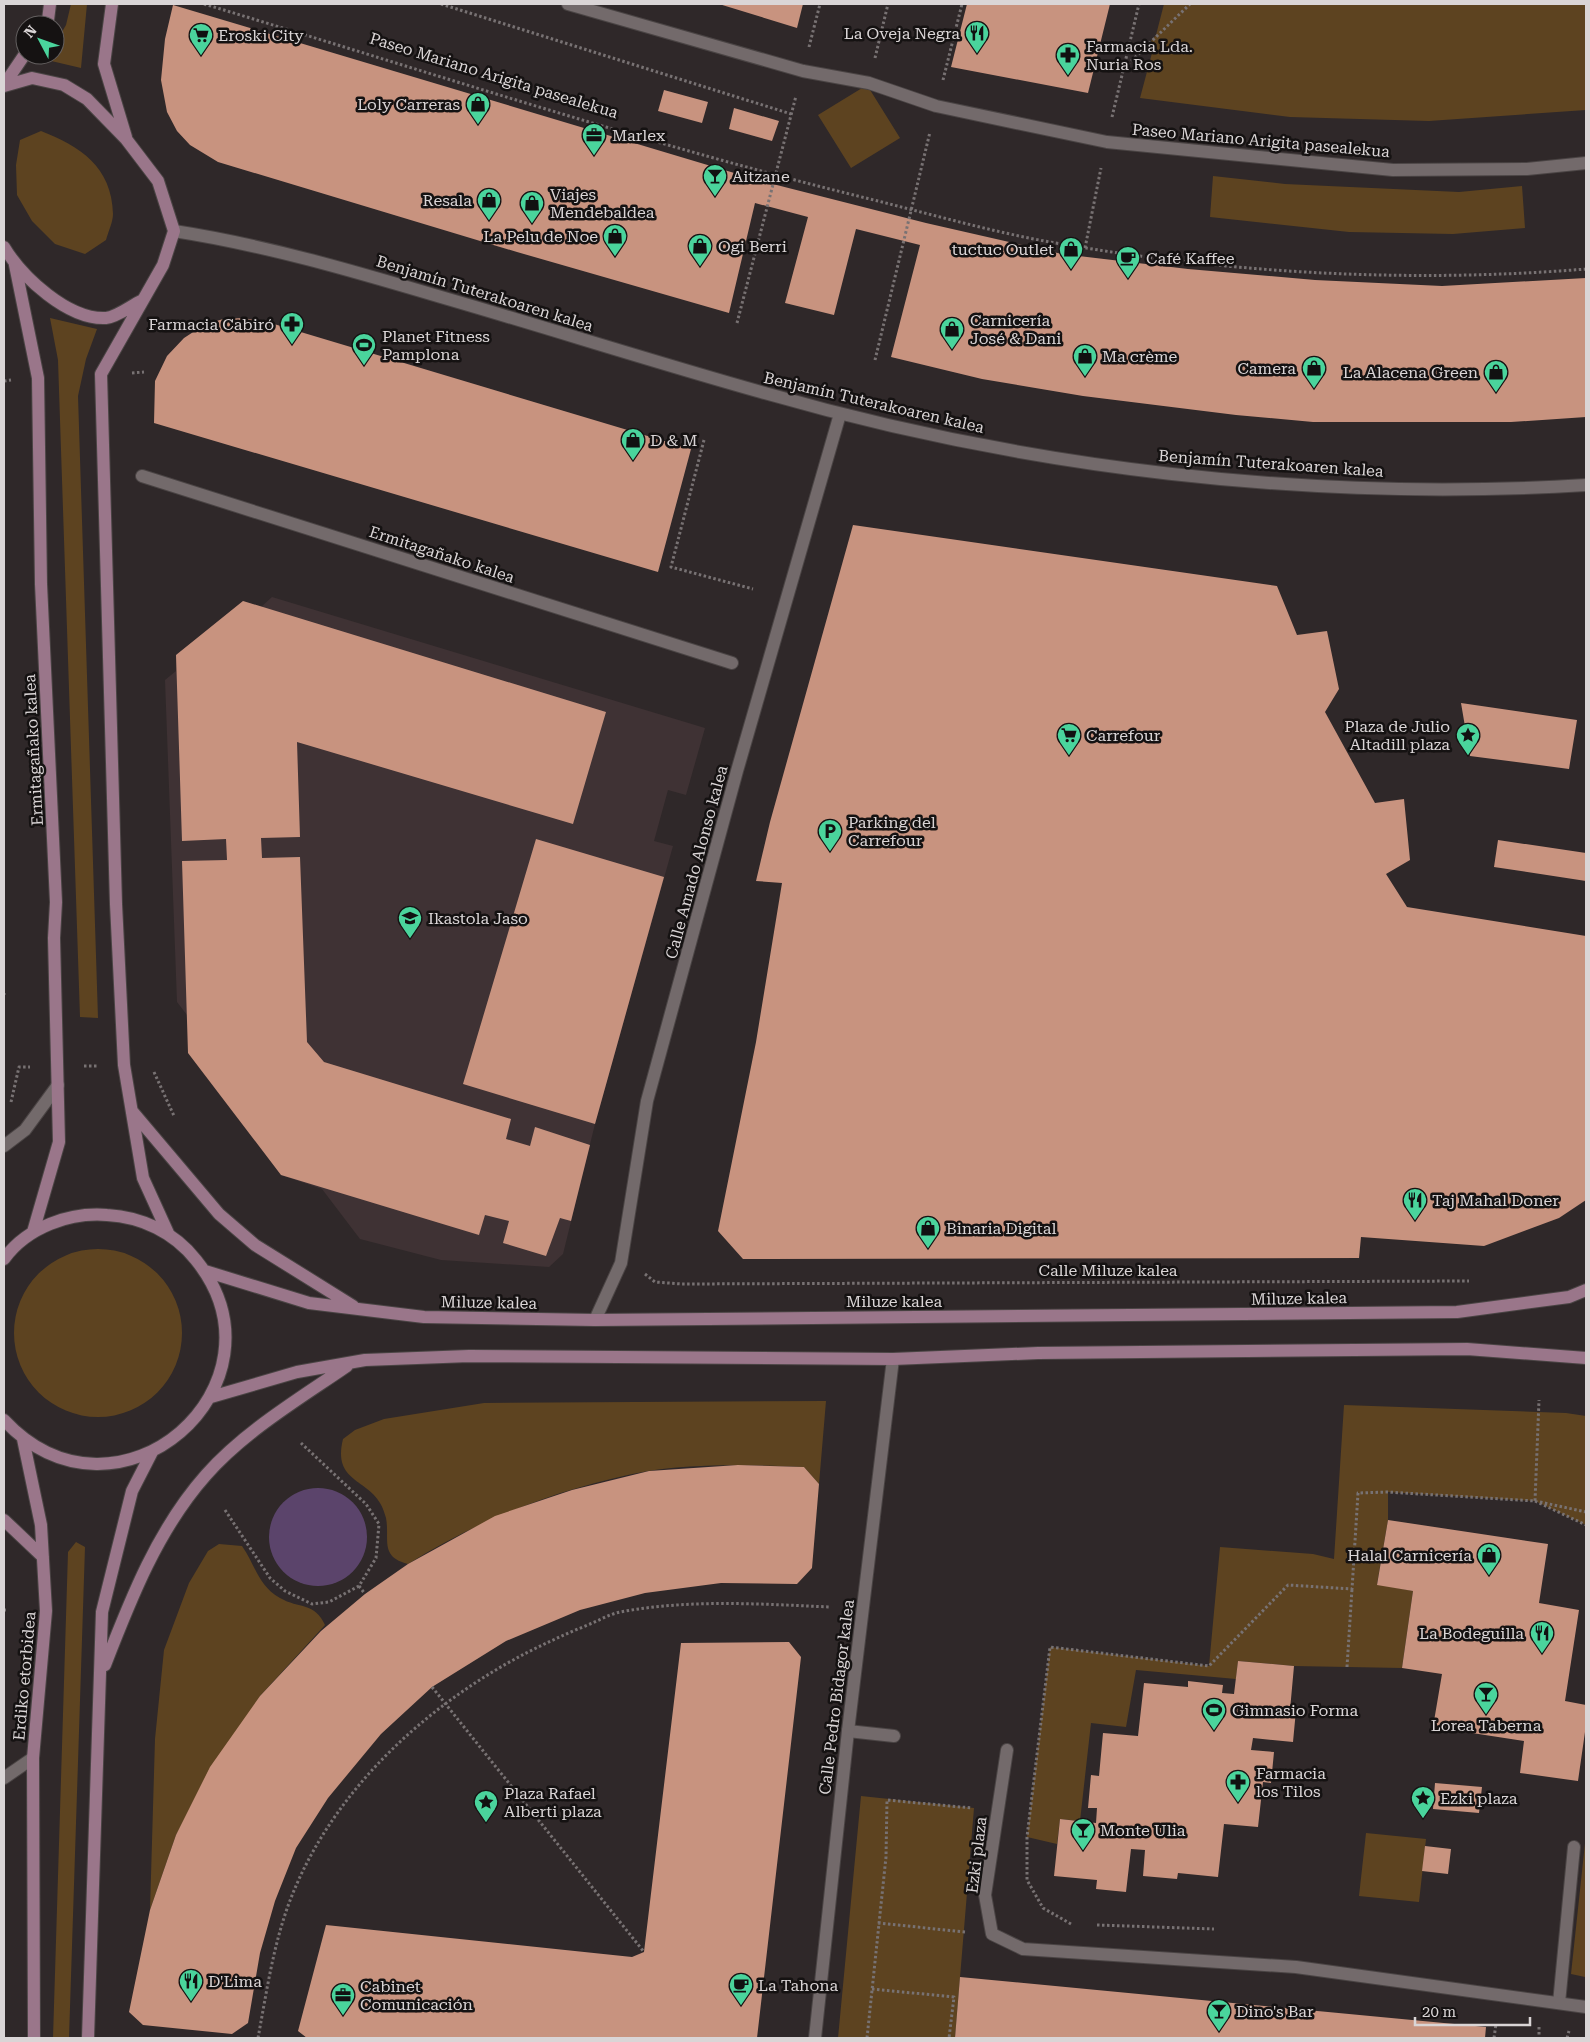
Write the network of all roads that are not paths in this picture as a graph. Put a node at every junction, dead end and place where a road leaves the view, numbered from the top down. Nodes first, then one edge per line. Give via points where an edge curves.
1 (112, 4) edge
2 (568, 4) edge
3 (18, 65) edge
4 (4, 86) edge
5 (126, 140) junction
6 (1586, 163) edge
7 (174, 231) junction
8 (4, 247) edge
9 (15, 265) junction
10 (141, 301) junction
11 (840, 414) junction
12 (142, 476) dead end
13 (1586, 484) edge
14 (732, 663) dead end
15 (58, 1085) junction
16 (131, 1110) junction
17 (4, 1146) edge
18 (33, 1232) junction
19 (168, 1233) junction
20 (4, 1259) edge
21 (205, 1271) junction
22 (1586, 1290) edge
23 (358, 1308) junction
24 (595, 1320) junction
25 (1586, 1358) edge
26 (893, 1359) junction
27 (353, 1363) junction
28 (211, 1397) junction
29 (4, 1420) edge
30 (14, 1434) edge
31 (152, 1452) junction
32 (4, 1520) edge
33 (43, 1557) junction
34 (102, 1672) junction
35 (848, 1732) junction
36 (894, 1736) dead end
37 (1008, 1750) dead end
38 (33, 1758) junction
39 (4, 1778) edge
40 (1574, 1847) dead end
41 (1559, 2003) junction
42 (1586, 2007) edge
43 (34, 2038) edge
44 (88, 2038) edge
45 (815, 2038) edge

1 - 5 main road via 104,64
2 - 6 street, Paseo Mariano Arigita pasealekua via 803,72 868,83 936,106 1107,142 1374,168 1527,169
3 - 4 main road
4 - 5 main road via 32,78 64,85 87,99
5 - 7 main road via 158,181
7 - 10 main road via 163,265
7 - 11 street, Benjamín Tuterakoaren kalea via 301,256
8 - 9 main road
9 - 10 main road via 47,294 83,314 108,318
9 - 15 main road, Ermitagañako kalea via 38,378 41,584 56,902
10 - 16 main road via 102,374 116,904 124,1065
11 - 13 street, Benjamín Tuterakoaren kalea via 1042,456 1204,478 1468,490
11 - 24 street, Calle Amado Alonso kalea via 737,771 648,1101 621,1263
12 - 14 street, Ermitagañako kalea
15 - 17 street via 25,1130
15 - 18 main road, Ermitagañako kalea via 59,1142
16 - 19 main road via 144,1178
16 - 23 main road via 226,1221 255,1245
18 - 19 main road via 59,1220 88,1214 130,1217
18 - 20 main road
19 - 21 main road via 189,1250
21 - 23 main road, Miluze kalea via 309,1303
21 - 28 main road via 219,1301 225,1333 222,1365
22 - 24 main road, Miluze kalea via 1569,1297 1457,1312
23 - 24 main road, Miluze kalea via 424,1317
25 - 26 main road via 1457,1349 1038,1353
26 - 27 main road via 469,1356
26 - 35 street, Calle Pedro Bidagor kalea
27 - 28 main road via 297,1372
27 - 34 main road via 251,1434 206,1474 178,1511 142,1573
28 - 31 main road via 186,1429
29 - 30 main road
30 - 31 main road via 52,1456 86,1464 120,1463
30 - 33 main road, Erdiko etorbidea via 41,1525
31 - 34 main road via 132,1491 102,1612
32 - 33 main road
33 - 38 main road, Erdiko etorbidea via 46,1611
34 - 44 main road
35 - 36 street
35 - 45 street, Calle Pedro Bidagor kalea
37 - 41 street, Ezki plaza via 985,1895 992,1934 1023,1949 1296,1967
38 - 39 street
38 - 43 main road, Erdiko etorbidea
40 - 41 street
41 - 42 street, Ezki plaza

